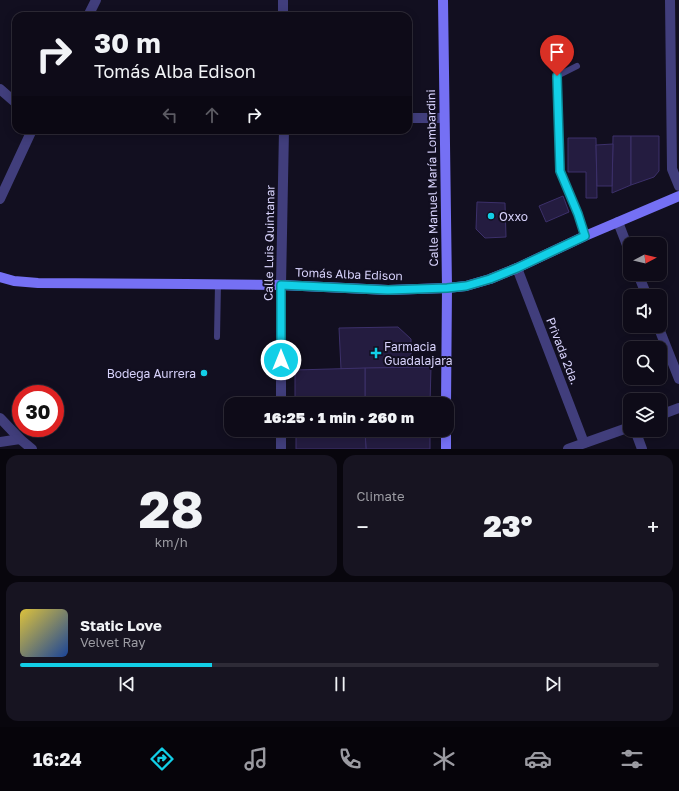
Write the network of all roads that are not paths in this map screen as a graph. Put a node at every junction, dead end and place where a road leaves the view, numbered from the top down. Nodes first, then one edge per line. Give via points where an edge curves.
1 (96, 0) edge
2 (283, 0) edge
3 (443, 0) edge
4 (670, 0) edge
5 (90, 12) edge
6 (283, 12) edge
7 (578, 66) dead end
8 (0, 89) edge
9 (12, 99) edge
10 (412, 118) edge
11 (444, 118) junction
12 (30, 134) edge
13 (284, 134) edge
14 (679, 186) edge
15 (679, 196) edge
16 (0, 199) edge
17 (618, 222) junction
18 (585, 236) junction
19 (624, 237) edge
20 (517, 268) junction
21 (0, 278) edge
22 (218, 284) junction
23 (281, 285) junction
24 (447, 288) junction
25 (661, 333) edge
26 (217, 337) dead end
27 (679, 379) edge
28 (281, 397) edge
29 (446, 397) edge
30 (679, 408) edge
31 (667, 412) edge
32 (0, 418) edge
33 (623, 430) edge
34 (281, 437) edge
35 (446, 437) edge
36 (638, 437) edge
37 (20, 439) junction
38 (0, 442) edge
39 (584, 444) junction
40 (32, 449) edge
41 (281, 449) edge
42 (446, 449) edge
43 (568, 449) edge
44 (642, 449) edge

1 - 5 street
2 - 6 street
3 - 11 street, Calle Manuel María Lombardini
4 - 14 street via 672,169
7 - 18 lane via 557,76 560,171
8 - 9 street
10 - 11 street
11 - 24 street, Calle Manuel María Lombardini
12 - 16 street
13 - 23 street, Calle Luis Quintanar
15 - 17 street, Tomás Alba Edison
17 - 18 street, Tomás Alba Edison
17 - 19 street
18 - 20 street, Tomás Alba Edison
20 - 24 street, Tomás Alba Edison via 466,286
20 - 39 street, Privada 2da.
21 - 22 street, Tomás Alba Edison via 38,283
22 - 23 street, Tomás Alba Edison
22 - 26 lane
23 - 24 street, Tomás Alba Edison via 388,290
23 - 28 street, Calle Luis Quintanar
24 - 29 street, Calle Manuel María Lombardini
25 - 27 street
30 - 31 street
32 - 37 street
33 - 39 street
34 - 41 street
35 - 42 street
36 - 44 street
37 - 38 street
37 - 40 street
39 - 43 street

